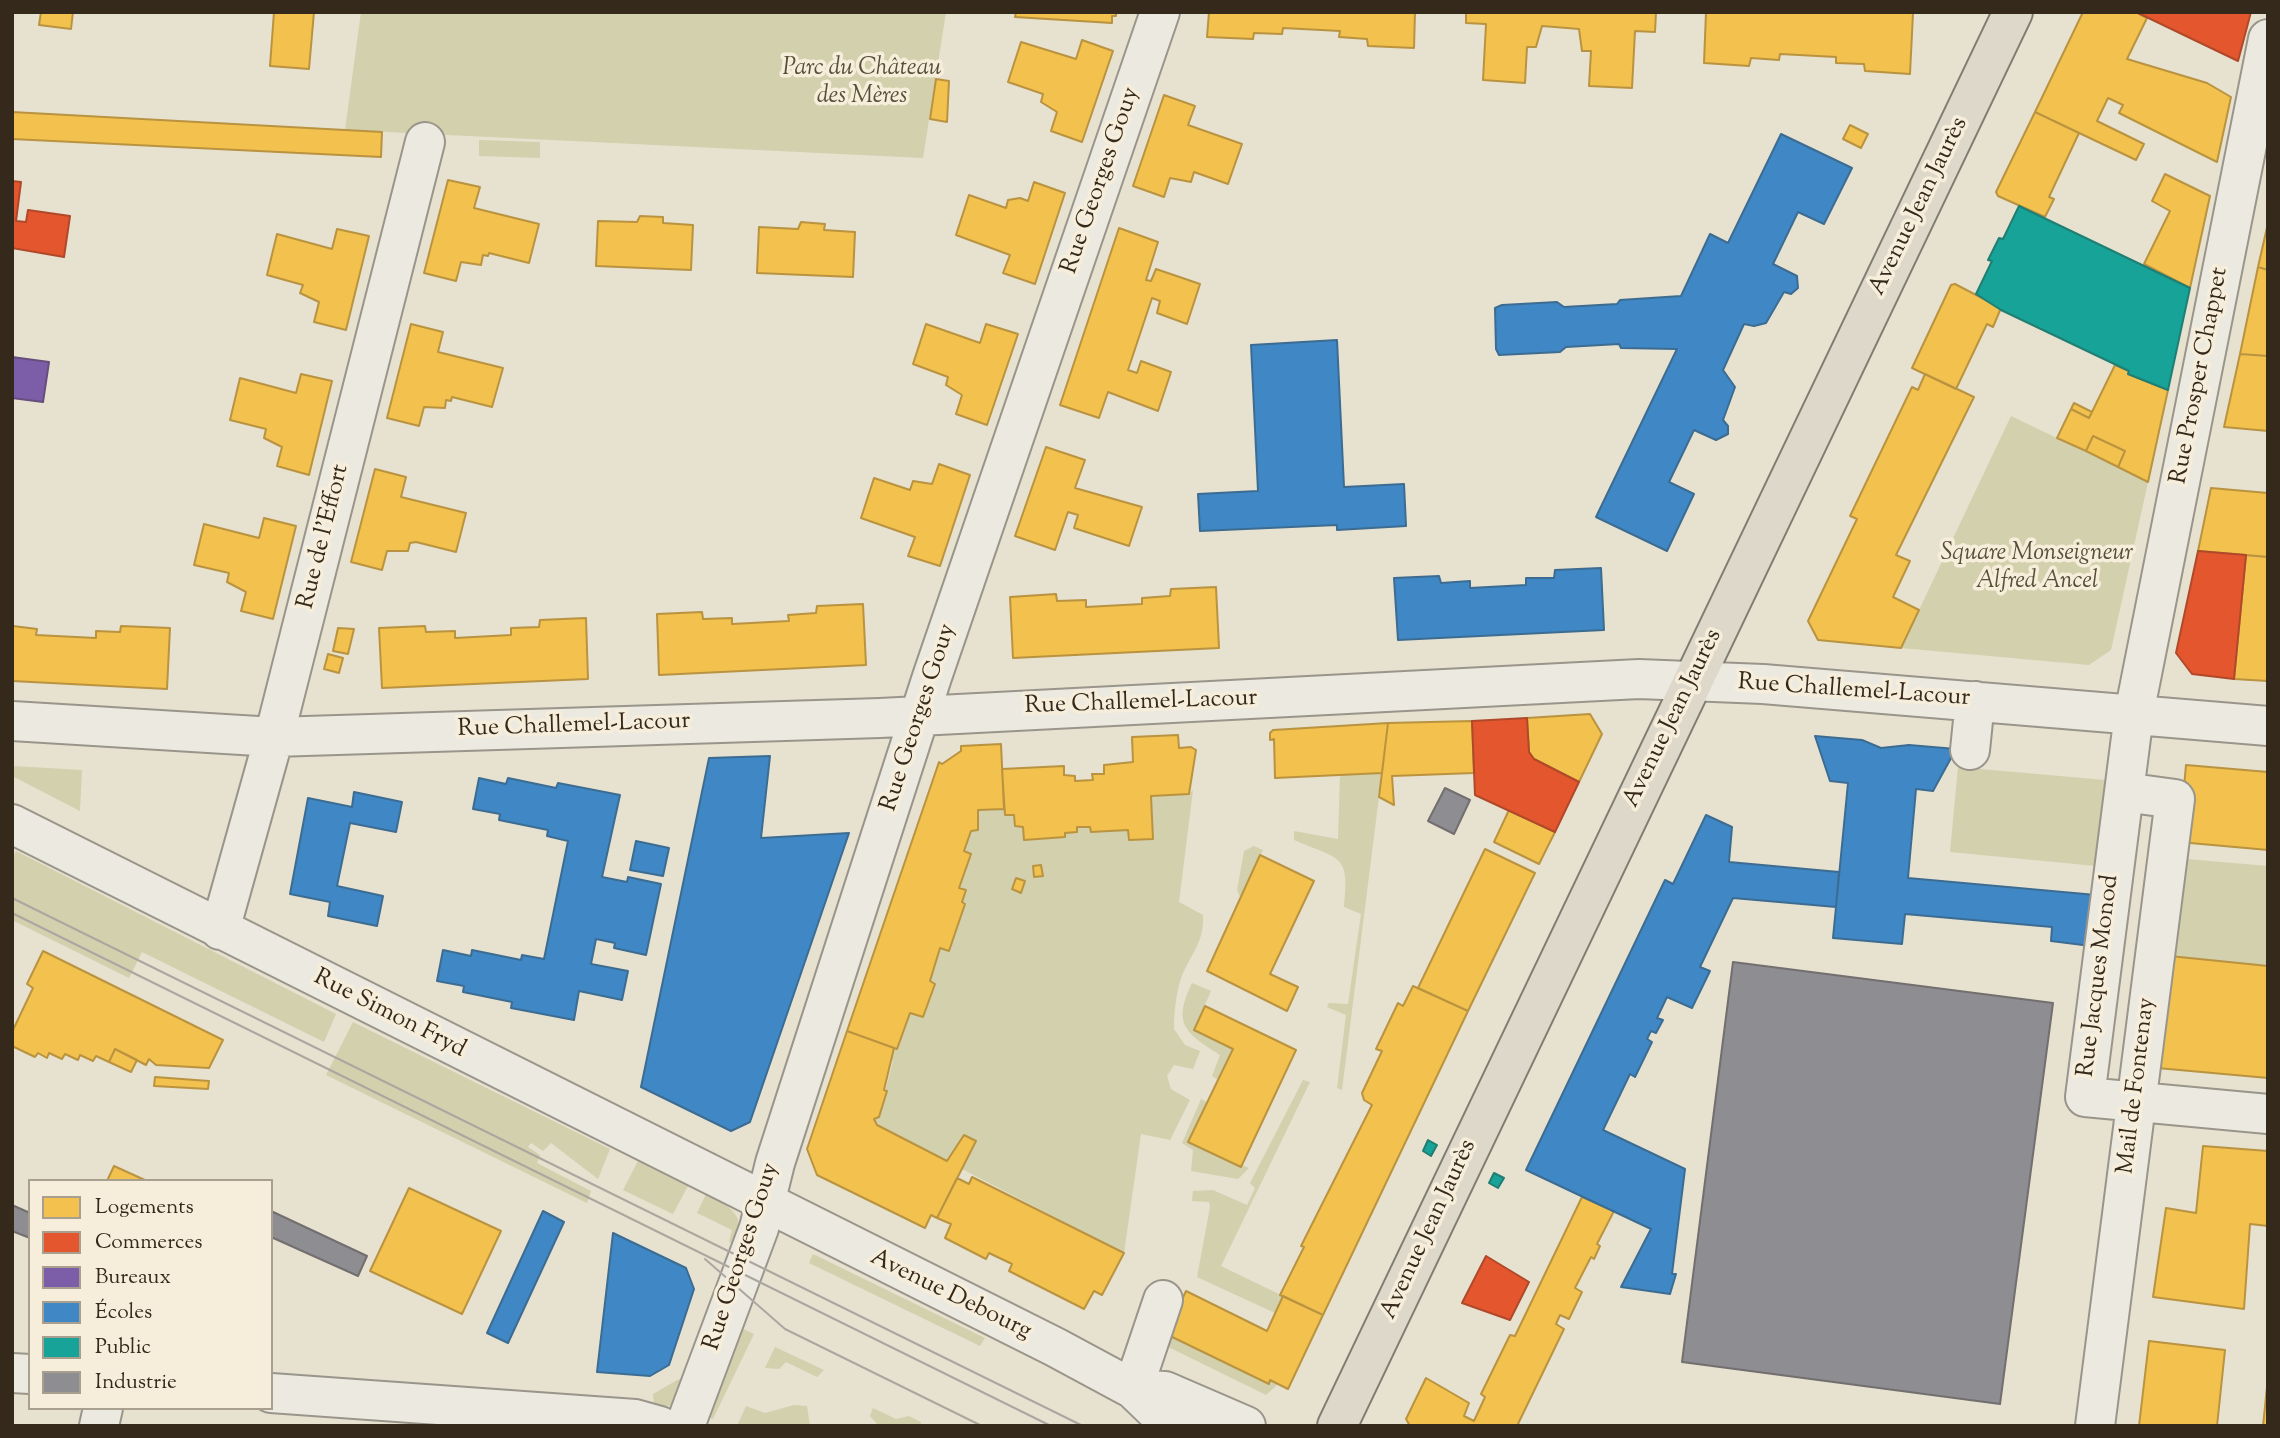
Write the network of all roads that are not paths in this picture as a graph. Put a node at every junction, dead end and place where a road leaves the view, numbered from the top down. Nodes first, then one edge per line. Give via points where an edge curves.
1 (1160, 12) edge
2 (2013, 12) edge
3 (2268, 39) edge
4 (425, 142) dead end
5 (1693, 682) junction
6 (1975, 701) junction
7 (921, 714) junction
8 (2134, 714) junction
9 (12, 721) edge
10 (2268, 726) edge
11 (274, 737) junction
12 (1970, 750) dead end
13 (2124, 792) junction
14 (12, 824) edge
15 (220, 930) junction
16 (2101, 969) junction
17 (2155, 974) junction
18 (2137, 1102) junction
19 (2268, 1114) edge
20 (766, 1203) junction
21 (1163, 1300) dead end
22 (1133, 1389) junction
23 (273, 1394) edge
24 (315, 1411) edge
25 (426, 1415) edge
26 (660, 1426) edge
27 (685, 1426) edge
28 (1180, 1426) edge
29 (1246, 1426) edge
30 (1337, 1426) edge
31 (2095, 1426) edge

1 - 7 street, Rue Georges Gouy
2 - 5 main road, Avenue Jean Jaurès
3 - 8 street, Rue Prosper Chappet
4 - 11 street, Rue de l'Effort
5 - 6 street, Rue Challemel-Lacour
5 - 7 street, Rue Challemel-Lacour via 1639,679
5 - 30 main road, Avenue Jean Jaurès
6 - 8 street, Rue Challemel-Lacour
6 - 12 street
7 - 11 street, Rue Challemel-Lacour
7 - 20 street, Rue Georges Gouy via 775,1163
8 - 10 street, Rue Challemel-Lacour
8 - 13 street, Rue Jacques Monod
9 - 11 street, Rue Challemel-Lacour
11 - 15 street, Rue de l'Effort
13 - 16 street, Rue Jacques Monod
13 - 17 street, Mail de Fontenay via 2175,799
14 - 15 street, Rue Simon Fryd
15 - 20 street, Rue Simon Fryd
16 - 17 street
16 - 18 street, Rue Jacques Monod via 2084,1097
17 - 18 street, Mail de Fontenay
18 - 19 street, Rue Jacques Monod
18 - 31 street, Mail de Fontenay
20 - 22 street, Avenue Debourg
20 - 27 street, Rue Georges Gouy
21 - 22 street
22 - 28 street, Avenue Debourg via 1161,1416
22 - 29 street, Avenue Debourg via 1165,1391
23 - 24 street
24 - 25 street
25 - 26 street via 635,1419

